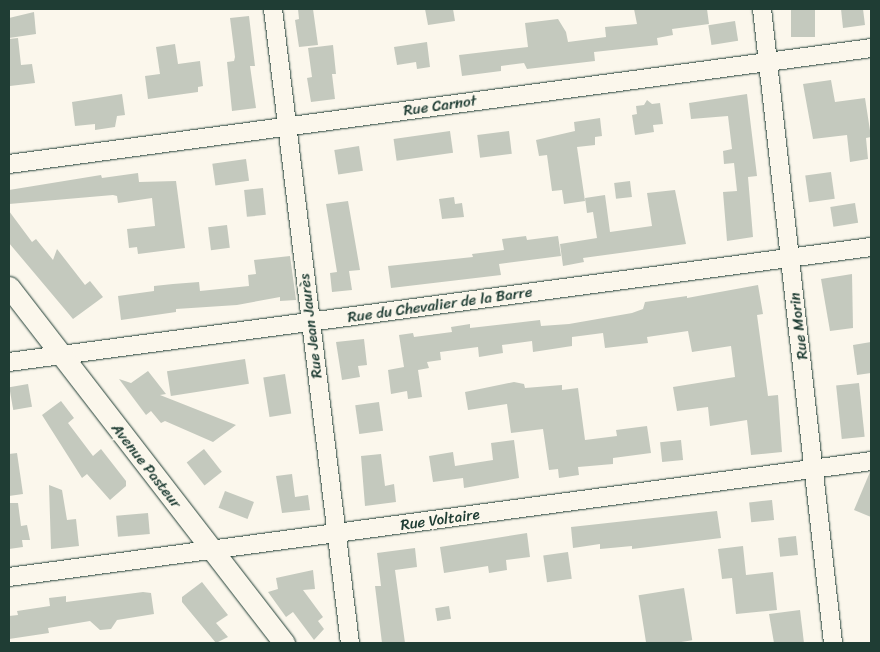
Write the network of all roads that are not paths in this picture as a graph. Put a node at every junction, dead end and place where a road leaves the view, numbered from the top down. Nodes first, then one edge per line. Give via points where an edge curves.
1 (273, 9) edge
2 (762, 9) edge
3 (871, 48) edge
4 (768, 62) junction
5 (288, 127) junction
6 (9, 164) edge
7 (871, 247) edge
8 (791, 258) junction
9 (9, 287) edge
10 (310, 323) junction
11 (60, 355) junction
12 (9, 362) edge
13 (871, 461) edge
14 (815, 468) junction
15 (337, 534) junction
16 (211, 550) junction
17 (9, 577) edge
18 (284, 643) edge
19 (350, 643) edge
20 (833, 643) edge

1 - 5 street, Rue Jean Jaurès
2 - 4 street, Rue Morin
3 - 4 street, Rue Carnot
4 - 5 street, Rue Carnot
4 - 8 street, Rue Morin
5 - 6 street, Rue Carnot
5 - 10 street, Rue Jean Jaurès
7 - 8 street, Rue du Chevalier de la Barre
8 - 10 street, Rue du Chevalier de la Barre
8 - 14 street, Rue Morin
9 - 11 street, Avenue Pasteur
10 - 11 street, Rue du Chevalier de la Barre
10 - 15 street, Rue Jean Jaurès
11 - 12 street, Rue du Chevalier de la Barre
11 - 16 street, Avenue Pasteur
13 - 14 street, Rue Voltaire
14 - 15 street, Rue Voltaire
14 - 20 street, Rue Morin
15 - 16 street, Rue Voltaire
15 - 19 street, Rue Jean Jaurès
16 - 17 street, Rue Voltaire
16 - 18 street, Avenue Pasteur

